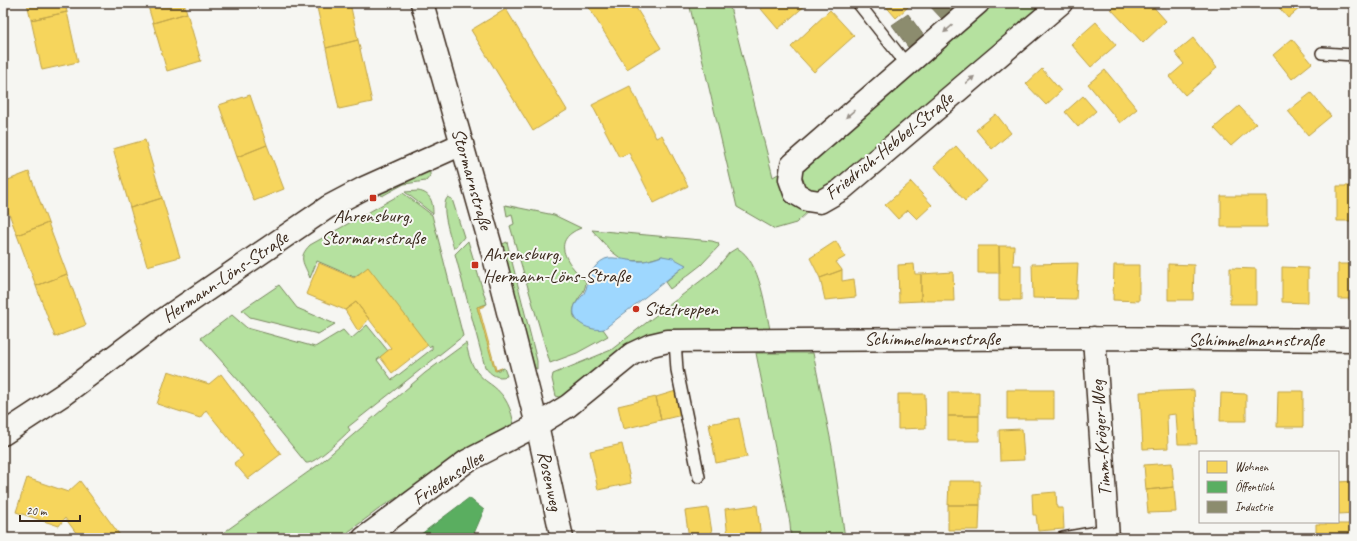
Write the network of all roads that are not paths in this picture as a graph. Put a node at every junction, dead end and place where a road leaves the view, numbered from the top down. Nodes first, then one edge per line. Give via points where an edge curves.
1 (422, 3) edge
2 (858, 3) edge
3 (978, 3) edge
4 (1061, 3) edge
5 (1322, 53) dead end
6 (1354, 55) edge
7 (906, 65) junction
8 (462, 144) junction
9 (1094, 338) junction
10 (1354, 340) edge
11 (675, 341) junction
12 (537, 425) junction
13 (3, 434) edge
14 (699, 477) dead end
15 (1108, 534) edge
16 (364, 538) edge
17 (562, 538) edge
18 (1063, 538) edge

1 - 8 street, Stormarnstraße
2 - 7 lane
3 -> 7 street, Friedrich-Hebbel-Straße
7 -> 4 street, Friedrich-Hebbel-Straße via 792,165 790,179 795,193 807,200 820,202 841,190
5 - 6 lane
8 - 12 street, Stormarnstraße
8 - 13 street, Hermann-Löns-Straße via 328,207 160,322 64,394
9 - 10 street, Schimmelmannstraße
9 - 11 street, Schimmelmannstraße
9 - 15 street, Timm-Kröger-Weg
11 - 12 street, Schimmelmannstraße via 651,344 632,354 568,406
11 - 14 lane via 677,370
12 - 16 street, Friedensallee via 467,461
12 - 17 street, Rosenweg
15 - 18 lane

